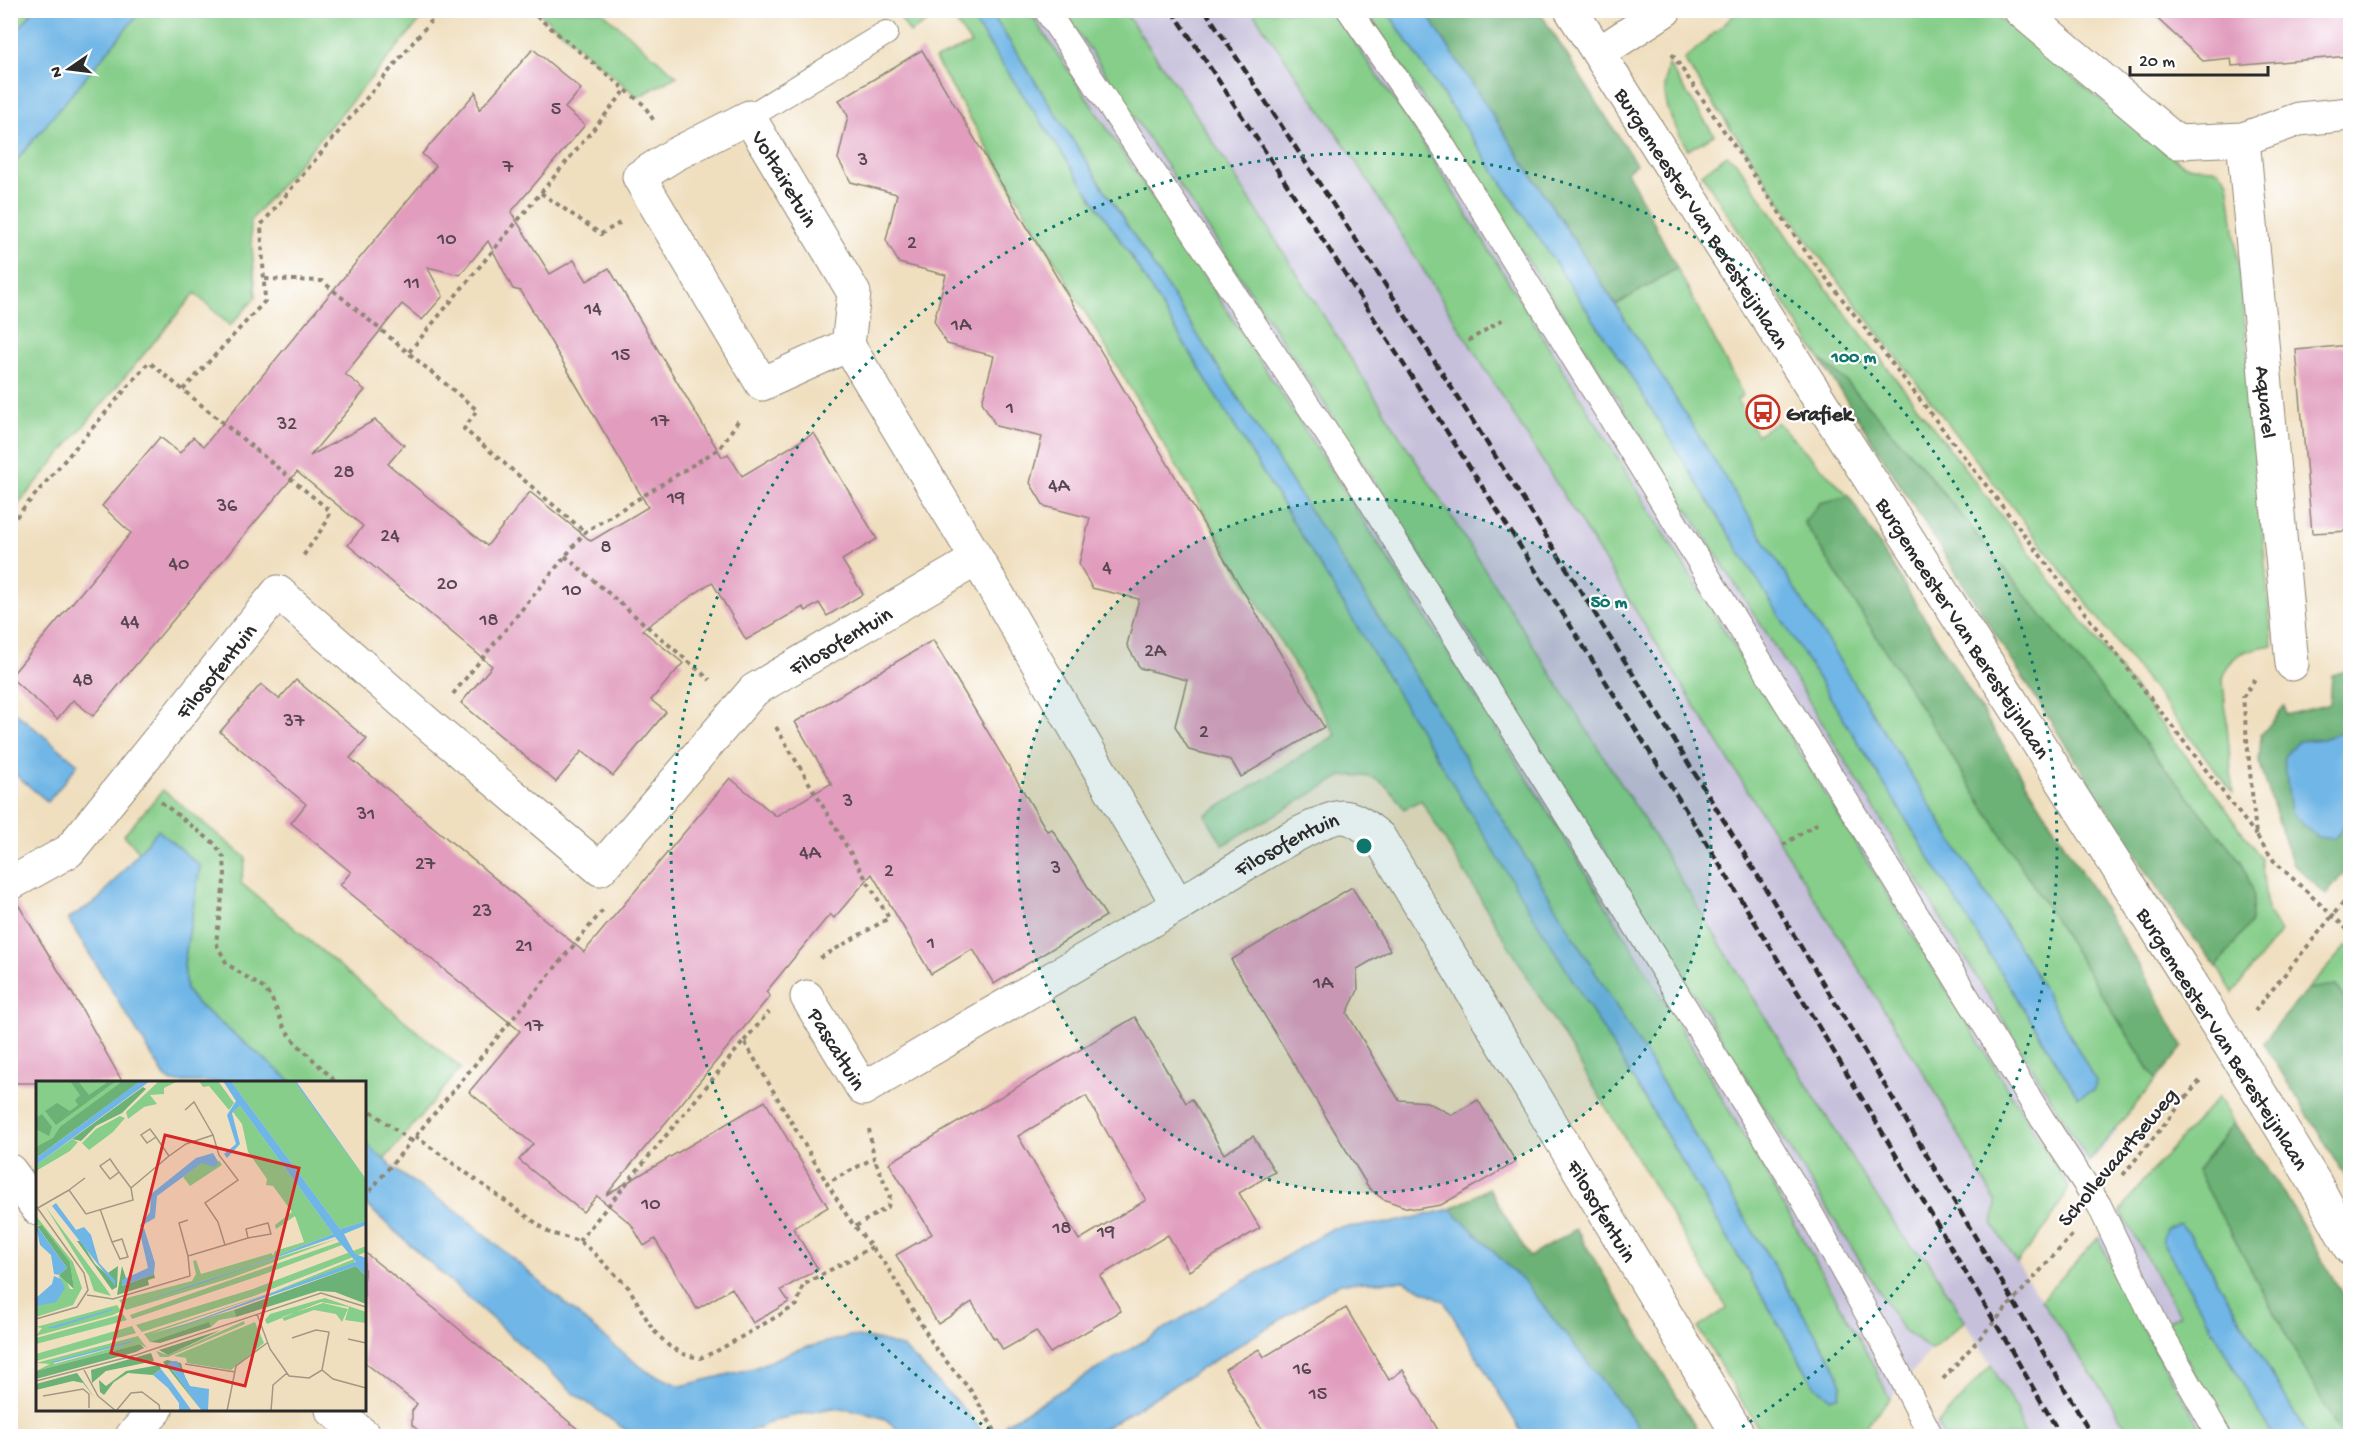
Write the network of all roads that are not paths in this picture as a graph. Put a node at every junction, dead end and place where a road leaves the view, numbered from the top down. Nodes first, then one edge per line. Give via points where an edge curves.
1 (1046, 10) edge
2 (1349, 10) edge
3 (1571, 10) edge
4 (2020, 10) edge
5 (1657, 16) edge
6 (886, 33) dead end
7 (1599, 53) junction
8 (2350, 114) edge
9 (749, 117) junction
10 (2243, 139) junction
11 (848, 345) junction
12 (977, 559) junction
13 (2292, 664) road end
14 (10, 884) edge
15 (1178, 905) junction
16 (807, 997) road end
17 (10, 1171) edge
18 (36, 1206) edge
19 (2350, 1248) edge
20 (155, 1411) edge
21 (333, 1411) edge
22 (132, 1437) edge
23 (365, 1437) edge
24 (1739, 1437) edge
25 (1931, 1437) edge
26 (2219, 1437) edge

1 - 25 lane via 1346,462 1620,899 1801,1196
2 - 26 lane via 1442,144 2036,1110 2099,1205 2158,1328
3 - 7 street, Burgemeester Van Beresteijnlaan
4 - 10 street via 2177,142
5 - 7 street
6 - 9 lane
7 - 19 street, Burgemeester Van Beresteijnlaan, bridge via 2191,982 2315,1183
8 - 10 street via 2299,119
9 - 11 street, Voltairetuin via 854,293
9 - 11 street, Voltairetuin via 639,177 762,384
10 - 13 street, Aquarel
11 - 12 street
12 - 14 street, Filosofentuin via 747,698 600,869 278,592 69,850
12 - 15 street
15 - 16 street, Pascaltuin via 863,1089
15 - 24 street, Filosofentuin via 1314,826 1342,817 1361,823 1379,837
17 - 18 street
20 - 22 street
21 - 23 street

